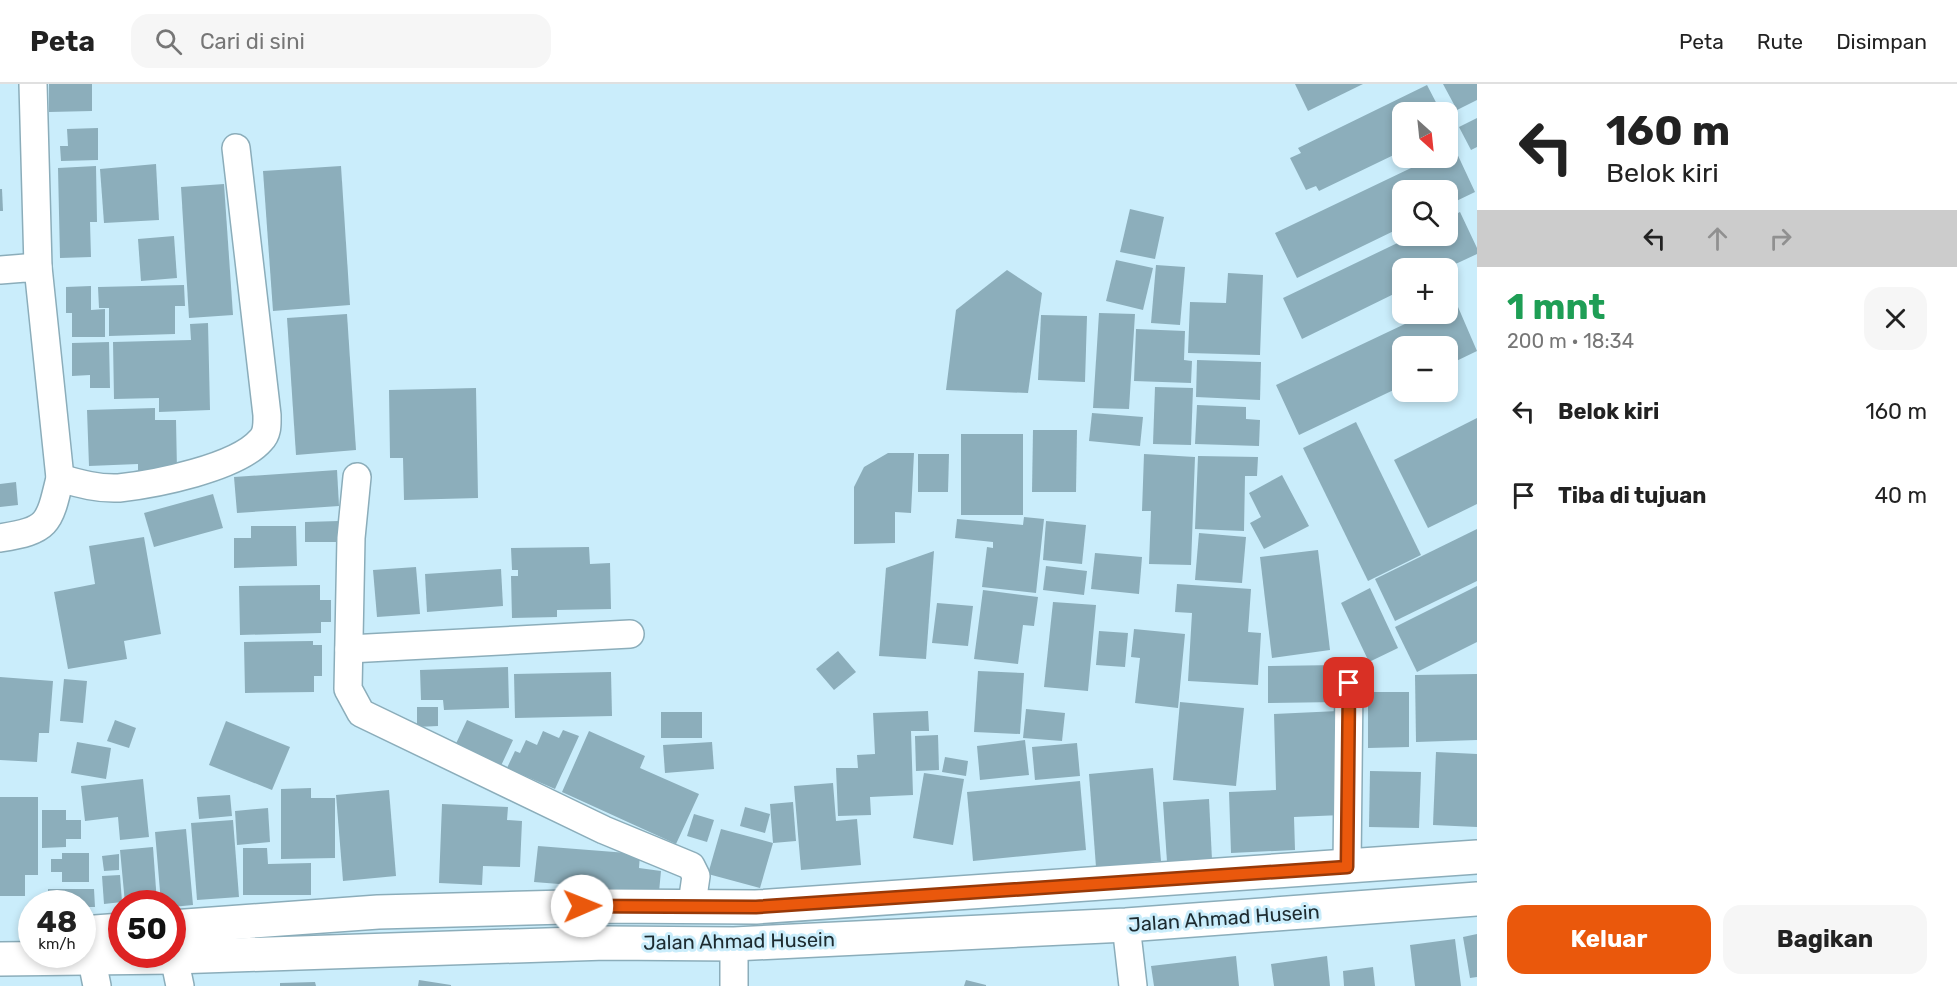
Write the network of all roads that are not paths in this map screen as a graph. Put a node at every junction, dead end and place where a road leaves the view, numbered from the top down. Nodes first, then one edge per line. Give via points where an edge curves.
1 (33, 84) edge
2 (236, 148) dead end
3 (38, 267) junction
4 (0, 270) edge
5 (357, 477) dead end
6 (60, 478) junction
7 (0, 538) edge
8 (630, 634) dead end
9 (349, 649) junction
10 (1349, 683) dead end
11 (1477, 857) edge
12 (1362, 865) junction
13 (1477, 899) edge
14 (692, 904) junction
15 (1380, 906) junction
16 (1126, 925) junction
17 (18, 938) edge
18 (0, 939) edge
19 (108, 942) edge
20 (734, 944) junction
21 (96, 953) edge
22 (186, 954) edge
23 (186, 956) edge
24 (0, 959) edge
25 (18, 959) edge
26 (734, 986) edge
27 (1133, 986) edge

1 - 3 street
2 - 6 street via 266,432 255,446 236,458 169,478 119,488 83,485
3 - 4 street
3 - 6 street
5 - 9 street via 351,538
6 - 7 street via 44,525 32,533
8 - 9 street
9 - 14 street via 348,689 361,713 604,830 691,866 696,876
10 - 12 street
11 - 12 main road, Jalan Ahmad Husein
12 - 14 main road, Jalan Ahmad Husein via 767,906
12 - 15 main road
13 - 15 main road, Jalan Ahmad Husein
14 - 22 main road, Jalan Ahmad Husein via 378,912
15 - 16 main road, Jalan Ahmad Husein
16 - 20 main road, Jalan Ahmad Husein
16 - 27 street
17 - 18 main road
19 - 21 main road, Jalan Ahmad Husein
20 - 23 main road, Jalan Ahmad Husein via 606,943
20 - 26 street
24 - 25 main road, Jalan Ahmad Husein

